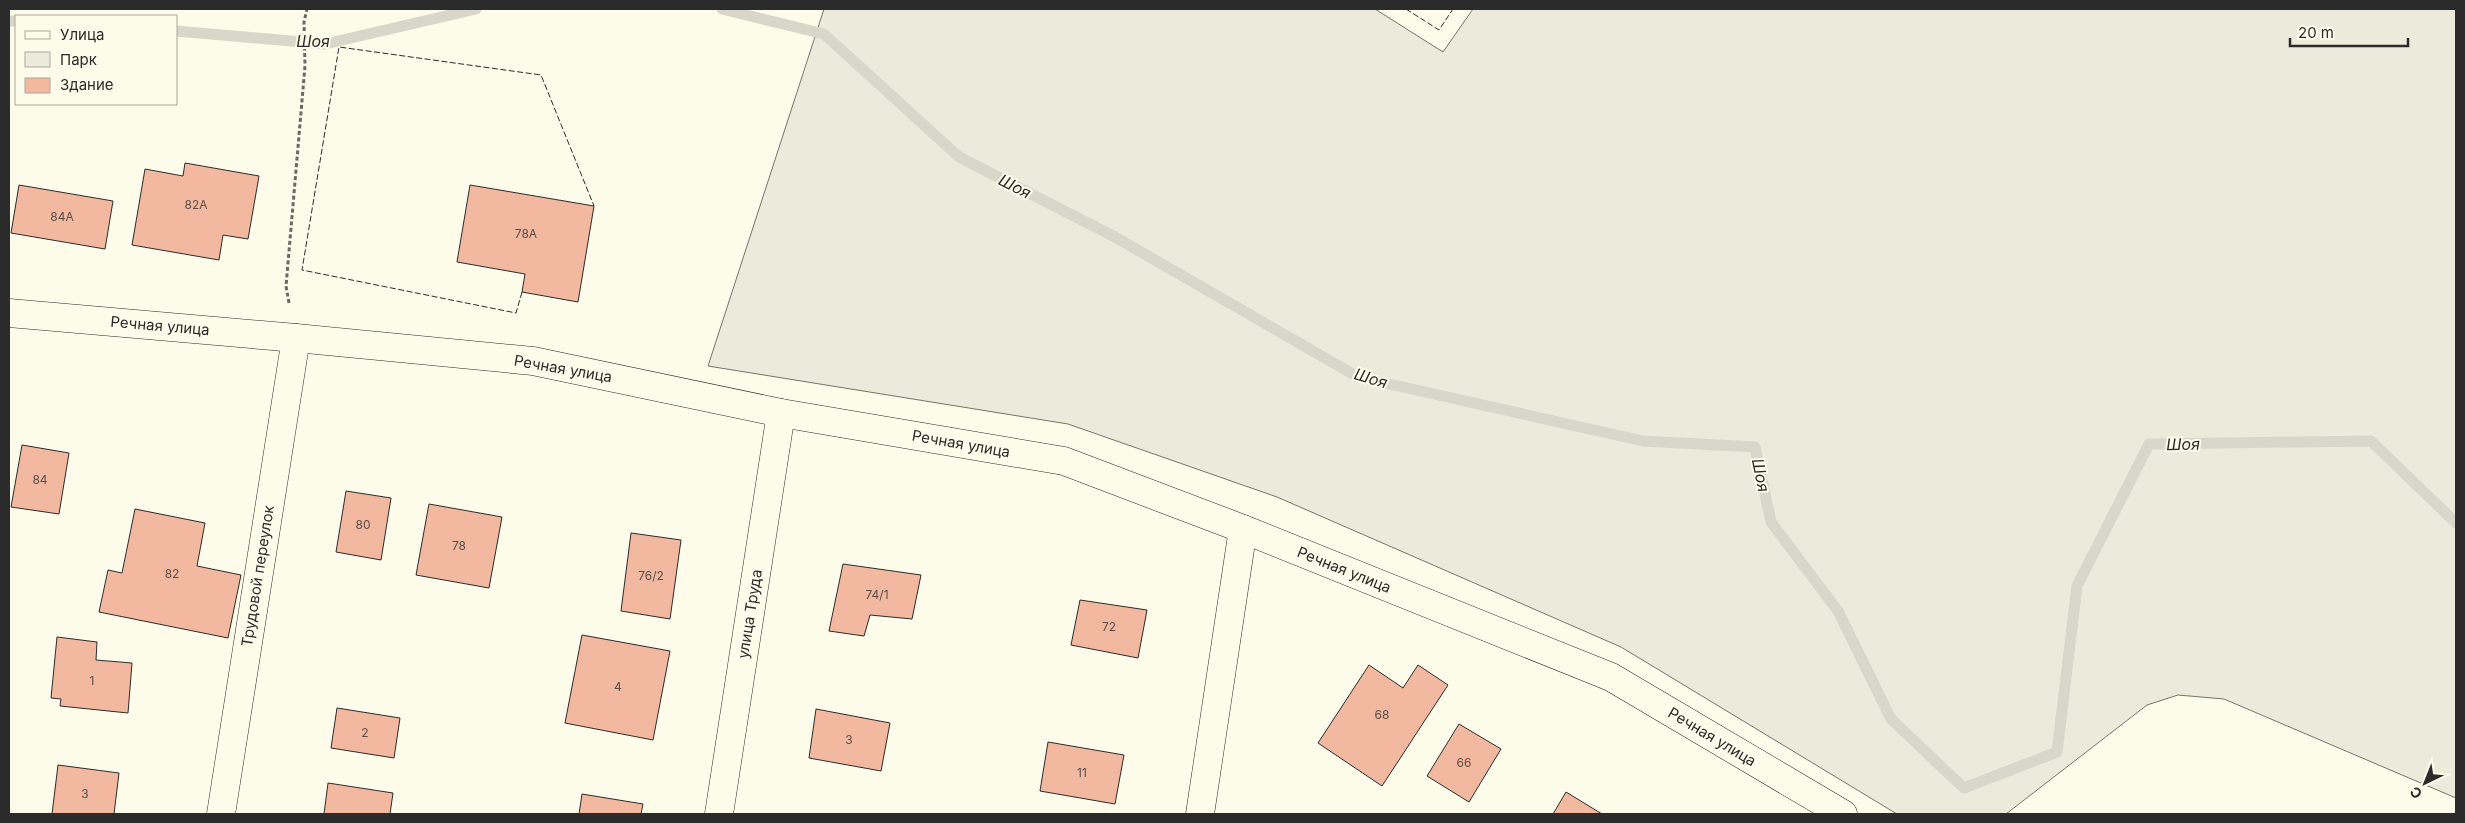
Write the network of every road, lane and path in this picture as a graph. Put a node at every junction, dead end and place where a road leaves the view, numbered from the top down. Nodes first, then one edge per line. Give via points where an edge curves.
1 (307, 9) edge
2 (9, 313) edge
3 (296, 338) junction
4 (782, 413) junction
5 (1243, 529) junction
6 (221, 814) edge
7 (718, 814) edge
8 (1200, 814) edge
9 (1843, 814) edge

1 - 3 path via 286,286
2 - 3 street, Речная улица
3 - 4 street, Речная улица via 533,362
3 - 6 street, Трудовой переулок
4 - 5 street, Речная улица via 1064,461
4 - 7 street, улица Труда
5 - 8 street
5 - 9 street, Речная улица via 1611,676

